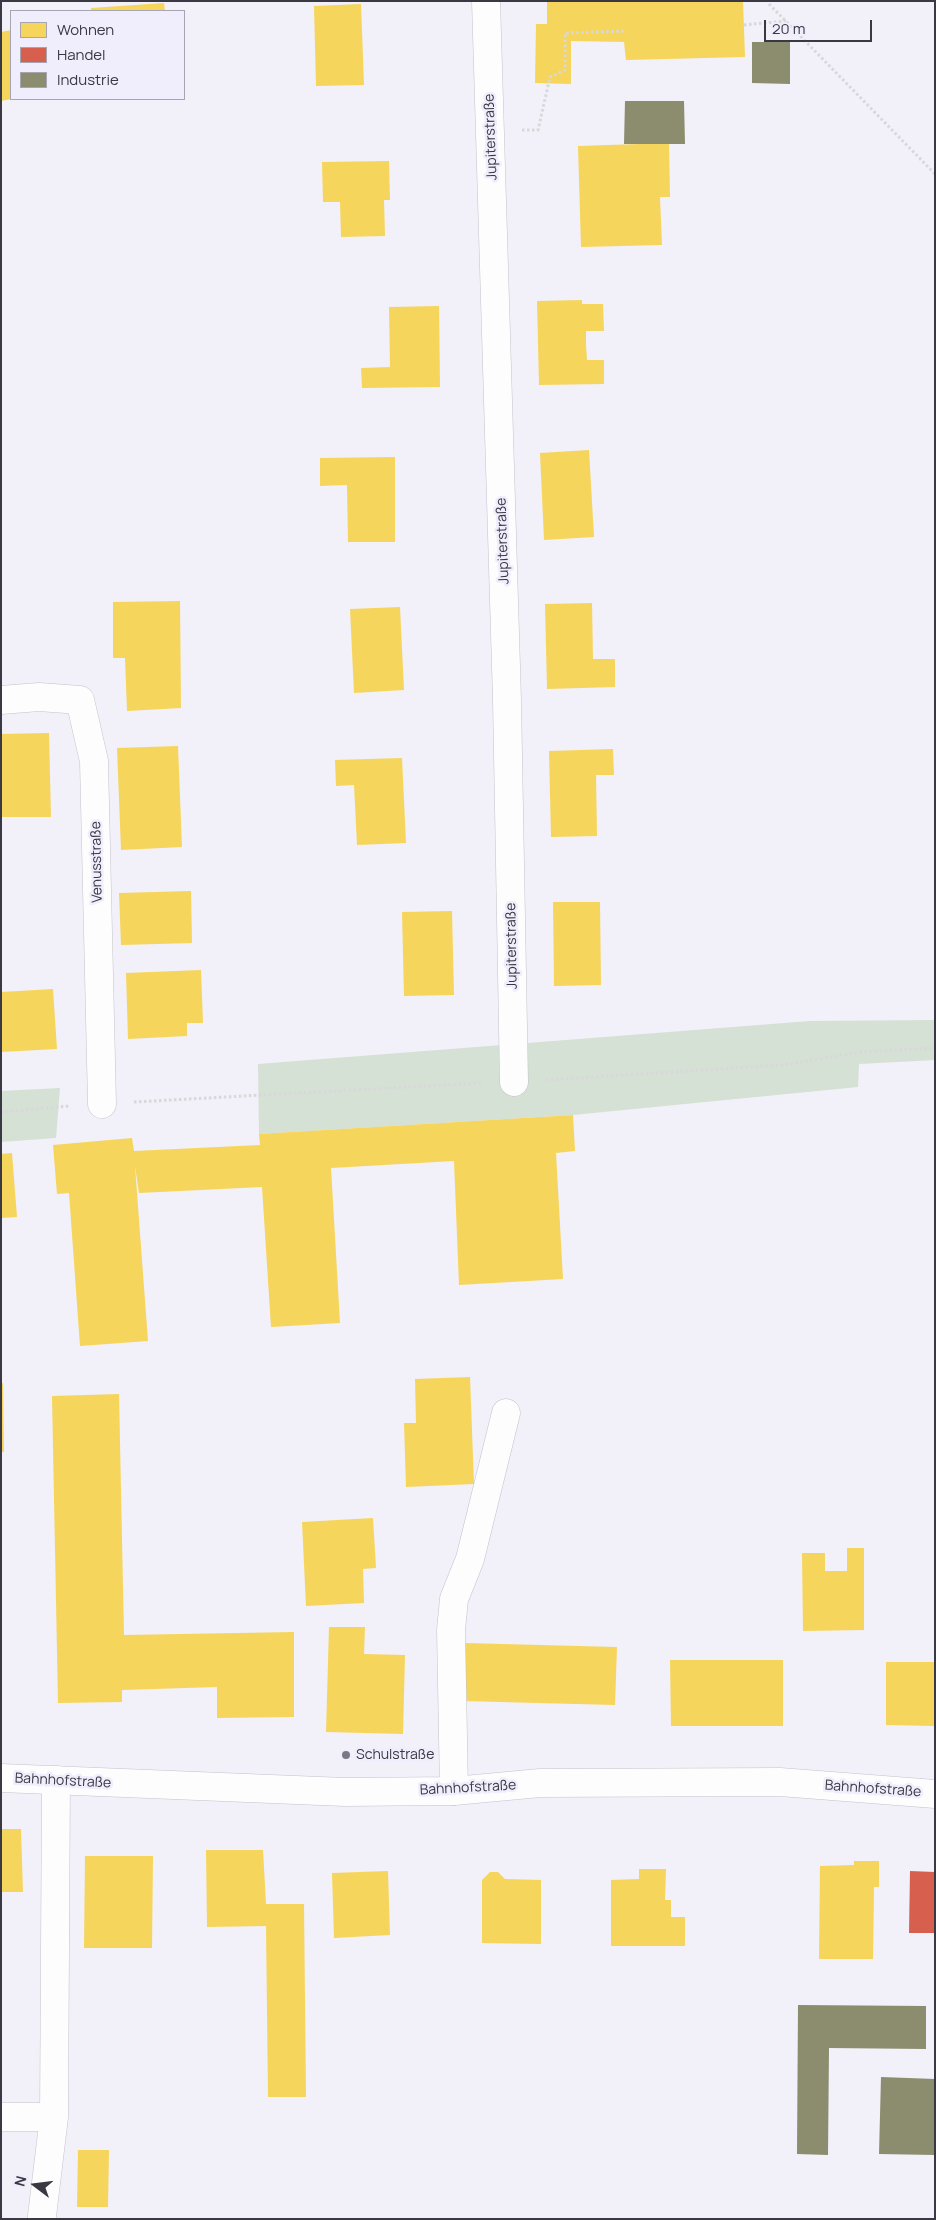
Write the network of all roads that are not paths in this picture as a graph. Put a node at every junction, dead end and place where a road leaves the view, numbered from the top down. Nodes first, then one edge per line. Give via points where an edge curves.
1 (486, 1) edge
2 (1, 700) edge
3 (514, 1082) road end
4 (102, 1104) road end
5 (506, 1413) dead end
6 (1, 1778) edge
7 (56, 1780) junction
8 (454, 1791) junction
9 (935, 1794) edge
10 (1, 2117) edge
11 (54, 2117) junction
12 (42, 2216) dead end

1 - 3 street, Jupiterstraße via 507,700
2 - 4 street, Venusstraße via 39,697 80,700 94,761
5 - 8 street via 470,1559 454,1599 450,1630
6 - 7 street, Bahnhofstraße
7 - 8 street, Bahnhofstraße via 345,1792
7 - 11 street
8 - 9 street, Bahnhofstraße via 540,1783 780,1782
10 - 11 street
11 - 12 street

